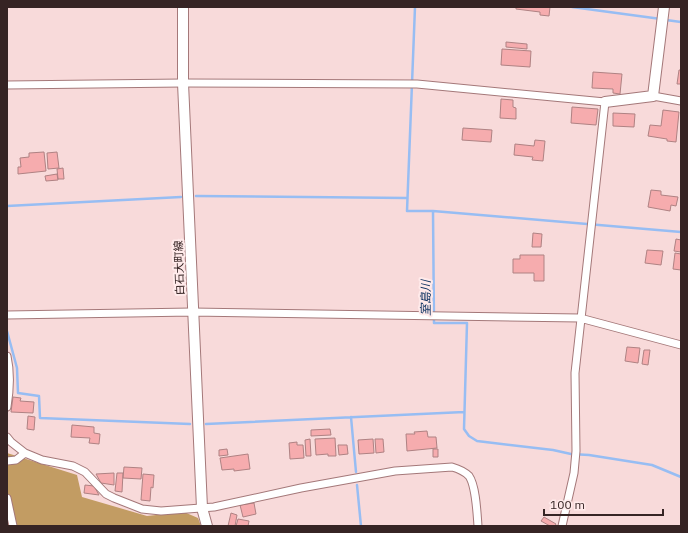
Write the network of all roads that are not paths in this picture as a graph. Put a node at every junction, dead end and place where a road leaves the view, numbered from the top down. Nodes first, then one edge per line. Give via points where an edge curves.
1 (183, 7) edge
2 (663, 15) edge
3 (183, 83) junction
4 (7, 85) edge
5 (653, 96) junction
6 (681, 101) edge
7 (605, 102) junction
8 (192, 312) junction
9 (7, 315) edge
10 (580, 318) junction
11 (681, 345) edge
12 (7, 356) edge
13 (7, 407) edge
14 (7, 437) edge
15 (25, 453) junction
16 (7, 461) edge
17 (7, 498) edge
18 (202, 508) junction
19 (13, 526) edge
20 (207, 526) edge
21 (478, 526) edge
22 (562, 526) edge

1 - 3 main road, 白石大町線
2 - 5 main road
3 - 4 street
3 - 7 street via 407,83
3 - 8 main road, 白石大町線
5 - 6 street
5 - 7 main road
7 - 10 street
8 - 9 street
8 - 10 street
8 - 18 main road, 白石大町線
10 - 11 street
10 - 22 street via 575,373 576,451 574,473
12 - 13 street via 10,392
14 - 15 street
15 - 16 street via 16,460
15 - 18 street via 42,460 73,466 85,472 106,494 142,509 161,511
17 - 19 street
18 - 20 main road, 白石大町線
18 - 21 street via 395,471 452,467 461,469 469,476 473,486

